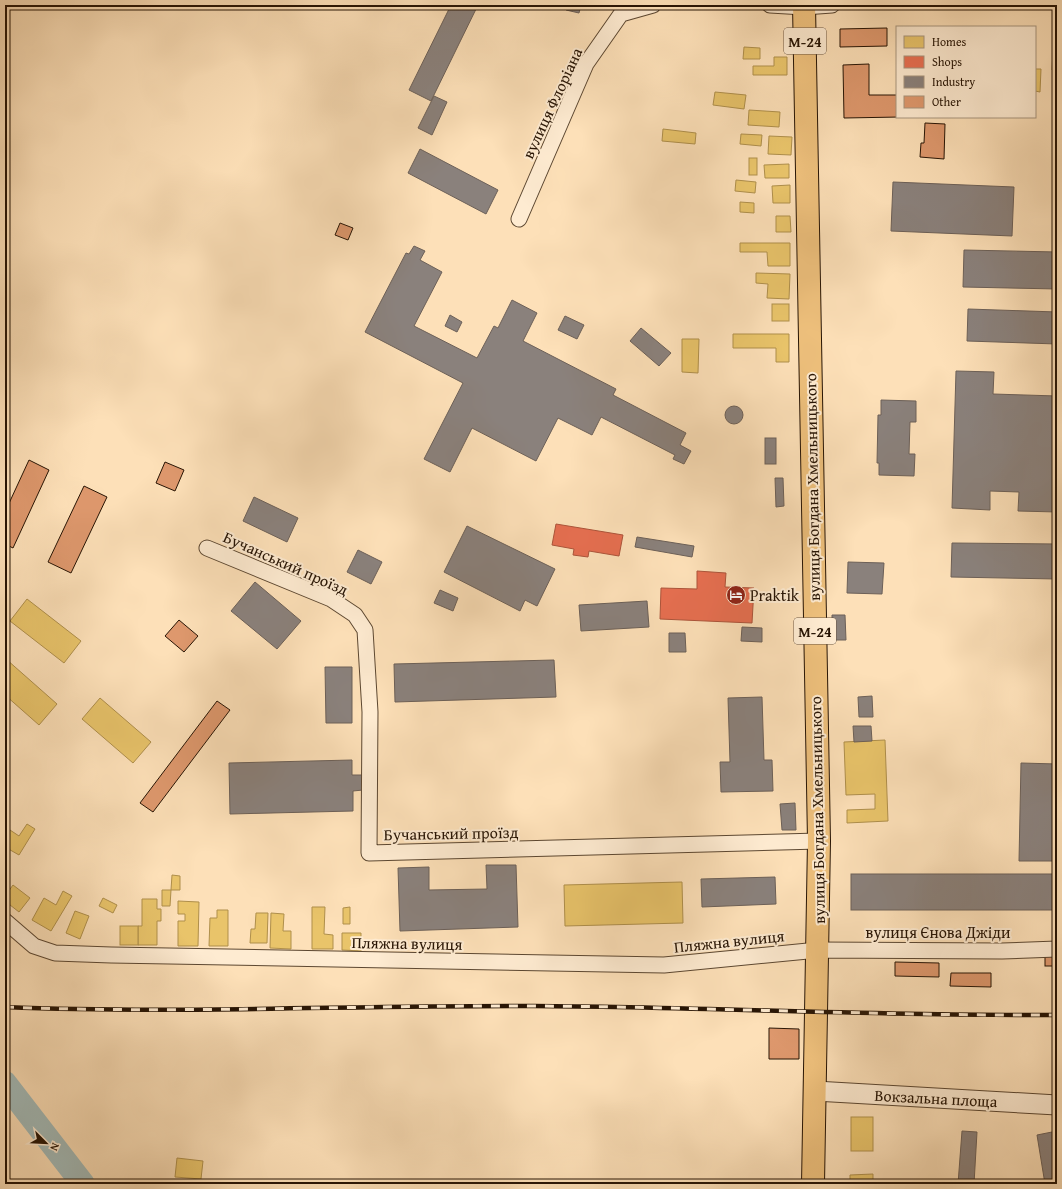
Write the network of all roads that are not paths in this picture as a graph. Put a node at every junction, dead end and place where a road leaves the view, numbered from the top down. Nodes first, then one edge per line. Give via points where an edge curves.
1 (653, 5) edge
2 (770, 5) edge
3 (832, 5) edge
4 (804, 6) edge
5 (519, 219) dead end
6 (207, 548) dead end
7 (819, 841) junction
8 (5, 921) edge
9 (1057, 949) edge
10 (818, 950) junction
11 (815, 1091) junction
12 (1057, 1104) edge
13 (813, 1184) edge

1 - 5 street, вулиця Флоріана via 621,14 586,64
2 - 4 street
3 - 4 street
4 - 7 highway, вулиця Богдана Хмельницького / М-24
6 - 7 street, Бучанський проїзд via 331,600 355,615 365,630 370,712 369,853
7 - 10 highway, вулиця Богдана Хмельницького / М-24
8 - 10 street, Пляжна вулиця via 34,946 55,953 111,955 664,965
9 - 10 street, вулиця Єнова Джіди
10 - 11 highway, вулиця Богдана Хмельницького / М-24
11 - 12 street, Вокзальна площа
11 - 13 highway, вулиця Богдана Хмельницького / М-24

